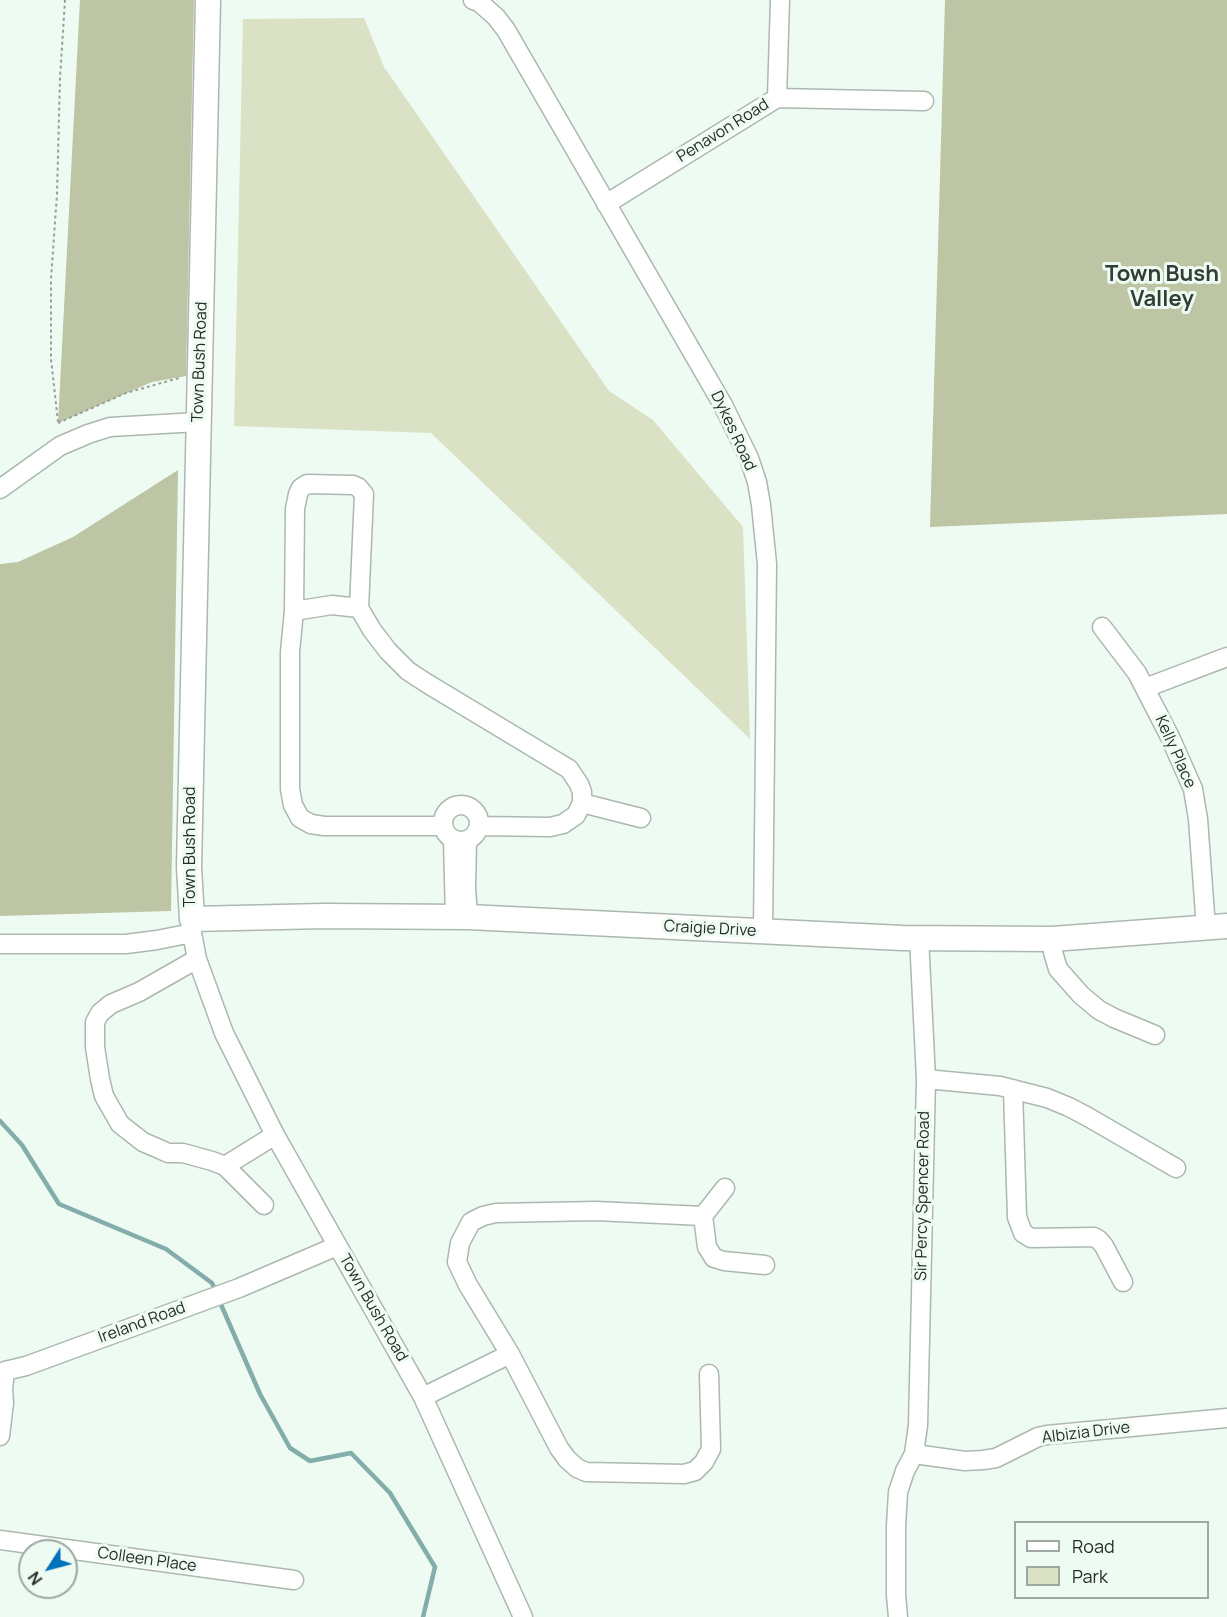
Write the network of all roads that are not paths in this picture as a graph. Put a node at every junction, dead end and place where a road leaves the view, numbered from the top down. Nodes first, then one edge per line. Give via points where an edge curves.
1 (208, 0) edge
2 (473, 0) edge
3 (780, 0) edge
4 (777, 98) junction
5 (924, 102) dead end
6 (606, 204) junction
7 (198, 422) junction
8 (0, 489) edge
9 (359, 608) junction
10 (294, 611) junction
11 (1102, 627) dead end
12 (1227, 657) edge
13 (1145, 688) junction
14 (582, 803) junction
15 (641, 818) dead end
16 (479, 826) junction
17 (454, 835) junction
18 (462, 917) junction
19 (192, 926) junction
20 (1216, 927) edge
21 (763, 931) junction
22 (1052, 939) junction
23 (0, 944) edge
24 (914, 945) junction
25 (197, 959) junction
26 (1155, 1035) dead end
27 (926, 1079) junction
28 (1013, 1089) junction
29 (275, 1136) junction
30 (225, 1166) junction
31 (1176, 1168) dead end
32 (725, 1188) dead end
33 (264, 1205) dead end
34 (703, 1216) junction
35 (337, 1246) junction
36 (765, 1265) dead end
37 (1123, 1282) dead end
38 (510, 1354) junction
39 (3, 1372) edge
40 (709, 1374) dead end
41 (423, 1397) junction
42 (1227, 1418) edge
43 (0, 1436) edge
44 (914, 1454) junction
45 (0, 1540) edge
46 (294, 1580) dead end
47 (523, 1617) edge
48 (898, 1617) edge

1 - 7 street, Town Bush Road
2 - 6 street, Dykes Road via 506,30
3 - 4 street
4 - 5 street, Penavon Road
4 - 6 street, Penavon Road
6 - 21 street, Dykes Road via 723,405 749,458 756,482 767,564
7 - 8 street via 110,427 88,434 60,446
7 - 19 street, Town Bush Road via 189,867
9 - 10 street via 332,605
9 - 10 street via 364,494 353,485 316,483 301,488 295,509
9 - 14 street via 388,651 408,671 569,769 579,784
10 - 17 street via 290,652 290,789 300,818 324,826
11 - 13 street, Kelly Place
12 - 13 street
13 - 20 street, Kelly Place via 1193,789
14 - 15 street
14 - 16 street via 569,821 550,827
16 - 17 street via 472,837
16 - 17 street via 473,810 455,806 443,817
17 - 18 street
18 - 19 street, Craigie Drive via 324,916
18 - 21 street, Craigie Drive
19 - 23 street via 157,940 126,944
19 - 25 street, Town Bush Road
20 - 22 street, Craigie Drive
21 - 24 street, Craigie Drive
22 - 24 street, Craigie Drive
22 - 26 street via 1058,969 1081,995 1099,1010
24 - 27 street, Sir Percy Spencer Road
25 - 29 street, Town Bush Road via 224,1033
25 - 30 street via 100,1013 95,1022 99,1079 120,1124 143,1142 168,1153 183,1153
27 - 28 street
27 - 44 street, Sir Percy Spencer Road via 918,1425
28 - 31 street via 1069,1107
28 - 37 street via 1017,1217 1023,1233 1031,1238 1094,1237 1104,1246
29 - 30 street
29 - 35 street, Town Bush Road
30 - 33 street
32 - 34 street
34 - 36 street via 707,1247 714,1258
34 - 38 street via 597,1211 496,1213 471,1222 460,1243 457,1262
35 - 39 street, Ireland Road via 239,1288
35 - 41 street, Town Bush Road
38 - 40 street via 559,1448 572,1464 586,1472 695,1471 711,1449
38 - 41 street
39 - 43 street, Ireland Road
41 - 47 street, Town Bush Road
42 - 44 street, Albizia Drive via 1059,1433 1038,1437 996,1458 983,1460
44 - 48 street, Sir Percy Spencer Road via 898,1492
45 - 46 street, Colleen Place

